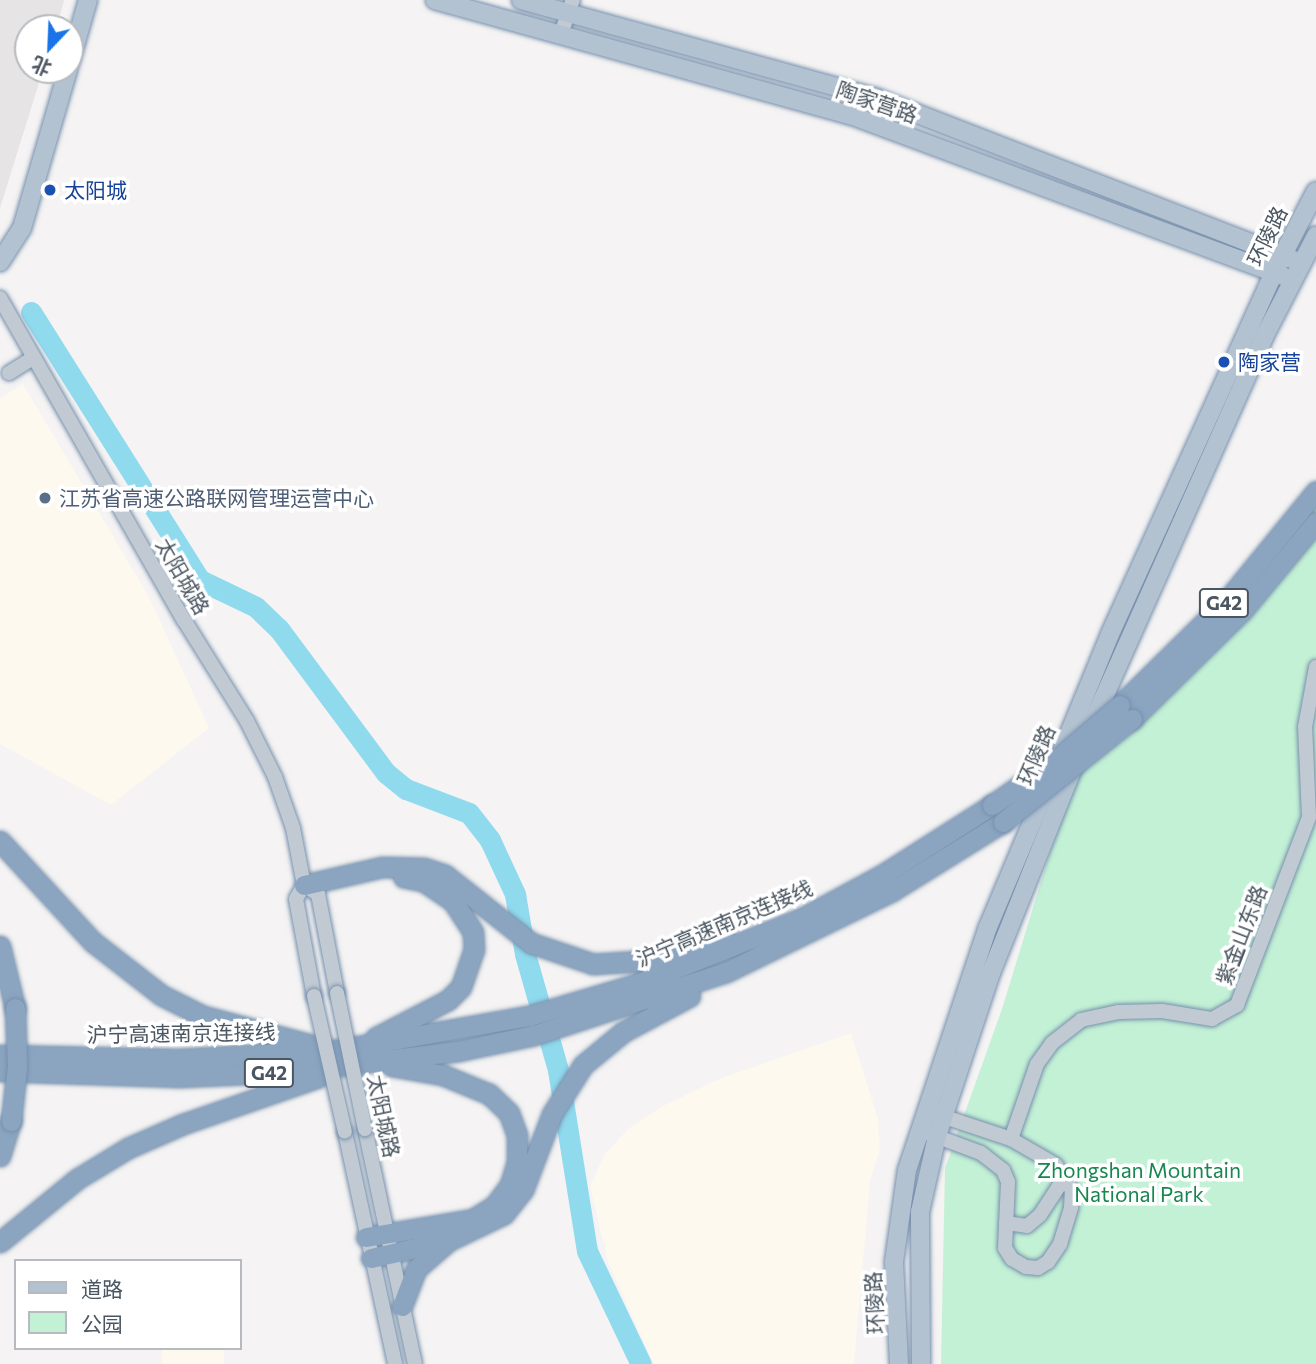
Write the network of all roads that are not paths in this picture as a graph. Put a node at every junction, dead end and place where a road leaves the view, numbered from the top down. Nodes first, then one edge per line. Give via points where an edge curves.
1 (435, 0) edge
2 (521, 0) edge
3 (570, 6) edge
4 (561, 34) junction
5 (64, 84) edge
6 (1316, 191) edge
7 (1316, 236) edge
8 (1282, 255) junction
9 (0, 262) edge
10 (1297, 271) junction
11 (1274, 272) junction
12 (0, 298) edge
13 (33, 358) junction
14 (9, 373) dead end
15 (1316, 491) edge
16 (1316, 522) edge
17 (1316, 667) edge
18 (1126, 712) junction
19 (0, 841) edge
20 (882, 875) junction
21 (306, 893) junction
22 (830, 924) junction
23 (0, 946) edge
24 (558, 1018) junction
25 (531, 1025) junction
26 (0, 1055) edge
27 (344, 1056) junction
28 (374, 1063) junction
29 (0, 1071) edge
30 (924, 1109) junction
31 (944, 1116) junction
32 (918, 1130) junction
33 (937, 1136) junction
34 (1011, 1139) junction
35 (0, 1156) edge
36 (1065, 1177) junction
37 (1006, 1223) junction
38 (386, 1233) junction
39 (366, 1237) junction
40 (450, 1240) junction
41 (0, 1242) edge
42 (392, 1252) junction
43 (371, 1258) junction
44 (402, 1306) junction
45 (395, 1364) edge
46 (415, 1364) edge
47 (899, 1364) edge
48 (921, 1364) edge

1 - 4 main road, 陶家营路
2 - 3 main road, 陶家营路
3 - 4 street
3 - 8 main road, 陶家营路 via 874,97
4 - 11 main road, 陶家营路 via 853,116
5 - 9 main road via 22,228
6 - 8 main road, 环陵路
7 - 10 main road, 环陵路
8 - 10 main road, 陶家营路
8 - 11 main road, 环陵路
10 - 11 main road, 陶家营路
10 - 31 main road, 环陵路 via 1103,693 991,973
11 - 30 main road, 环陵路 via 1110,634 988,927
12 - 13 street, 太阳城路
13 - 14 street
13 - 21 street, 太阳城路 via 247,721 293,828
15 - 18 highway, 沪宁高速南京连接线 / G42 via 1228,599
16 - 18 highway, 沪宁高速南京连接线 / G42 via 1243,610
17 - 34 street, 紫金山东路 via 1305,727 1309,817 1237,1004 1212,1019 1162,1011 1119,1012 1081,1020 1052,1043 1037,1064
18 - 20 highway, 沪宁高速南京连接线 / G42, bridge
18 - 22 highway, 沪宁高速南京连接线 / G42, bridge via 1003,822
19 - 27 highway via 93,942 161,995 240,1028
20 - 21 highway via 771,923 655,960 593,964 531,943 446,875 424,867 382,867
20 - 24 highway, 沪宁高速南京连接线 / G42 via 717,955
21 - 27 highway via 403,877 423,881 453,901 473,932 470,969 461,987 427,1014
21 - 38 street, 太阳城路, bridge via 337,993
21 - 39 street, 太阳城路, bridge via 314,996
22 - 24 highway, 沪宁高速南京连接线 / G42 via 726,972
22 - 40 highway via 639,1022 602,1046 568,1084 514,1204 494,1222
23 - 35 highway, bridge via 15,1008 17,1067 11,1121
24 - 25 highway, 沪宁高速南京连接线 / G42
25 - 27 highway, 沪宁高速南京连接线 / G42
25 - 28 highway, 沪宁高速南京连接线 / G42
26 - 27 highway, 沪宁高速南京连接线 / G42
27 - 28 highway, 沪宁高速南京连接线 / G42
27 - 29 highway, 沪宁高速南京连接线 / G42 via 177,1077
27 - 41 highway via 128,1148 77,1179
28 - 38 highway via 466,1082 489,1094 509,1113 517,1135 517,1162 510,1185 495,1205 473,1219
30 - 31 street
30 - 32 main road, 环陵路
31 - 33 main road, 环陵路
31 - 34 street
32 - 33 street
32 - 47 main road, 环陵路 via 896,1236
33 - 37 street via 981,1153 1003,1170 1008,1182
33 - 48 main road, 环陵路 via 920,1212
34 - 36 street via 1056,1166
36 - 37 street via 1040,1215 1027,1226
36 - 37 street via 1072,1190 1071,1207 1060,1244 1048,1262 1038,1268 1012,1259 1005,1248
38 - 39 highway
38 - 42 street, 太阳城路
39 - 43 street, 太阳城路
40 - 42 highway
40 - 44 highway via 416,1269
42 - 43 highway
42 - 44 street, 太阳城路
43 - 45 street, 太阳城路
44 - 46 street, 太阳城路

